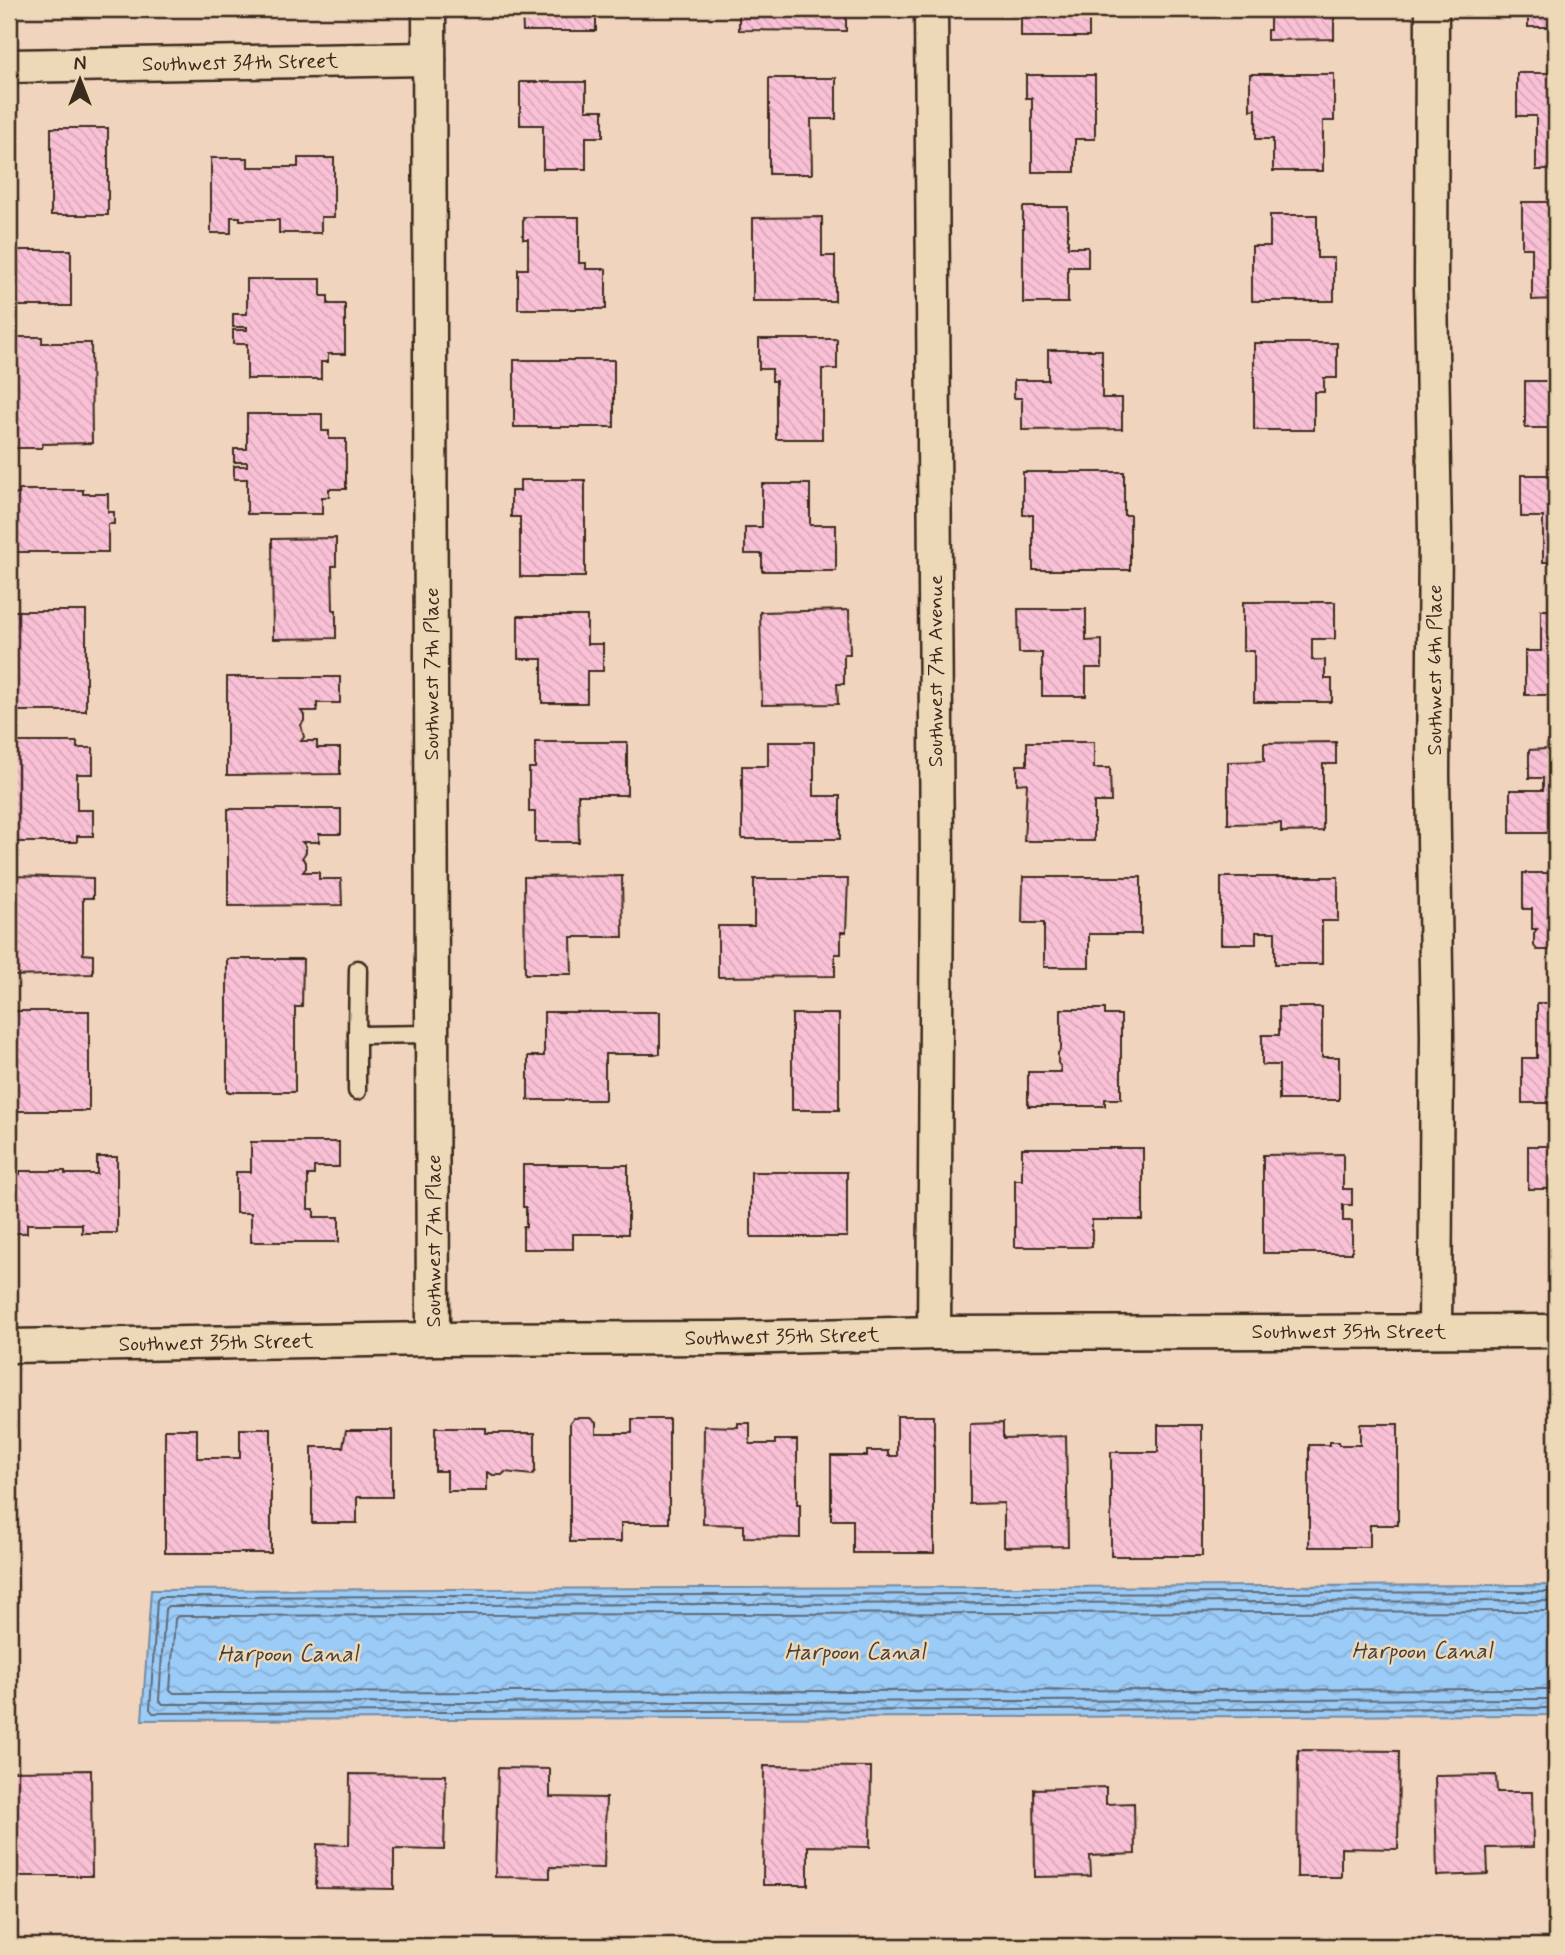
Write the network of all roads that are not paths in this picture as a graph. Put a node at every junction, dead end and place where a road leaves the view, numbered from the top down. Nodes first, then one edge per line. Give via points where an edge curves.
1 (429, 9) edge
2 (931, 9) edge
3 (1432, 9) edge
4 (429, 59) junction
5 (9, 66) edge
6 (358, 969) dead end
7 (432, 1034) junction
8 (357, 1035) junction
9 (357, 1091) dead end
10 (1435, 1331) junction
11 (1556, 1331) edge
12 (934, 1333) junction
13 (433, 1339) junction
14 (9, 1346) edge

1 - 4 street, Southwest 7th Place
2 - 12 street, Southwest 7th Avenue via 937,867
3 - 10 street, Southwest 6th Place
4 - 5 street, Southwest 34th Street
4 - 7 street, Southwest 7th Place
6 - 8 lane
7 - 8 lane
7 - 13 street, Southwest 7th Place
8 - 9 lane
10 - 11 street, Southwest 35th Street
10 - 12 street, Southwest 35th Street
12 - 13 street, Southwest 35th Street
13 - 14 street, Southwest 35th Street

